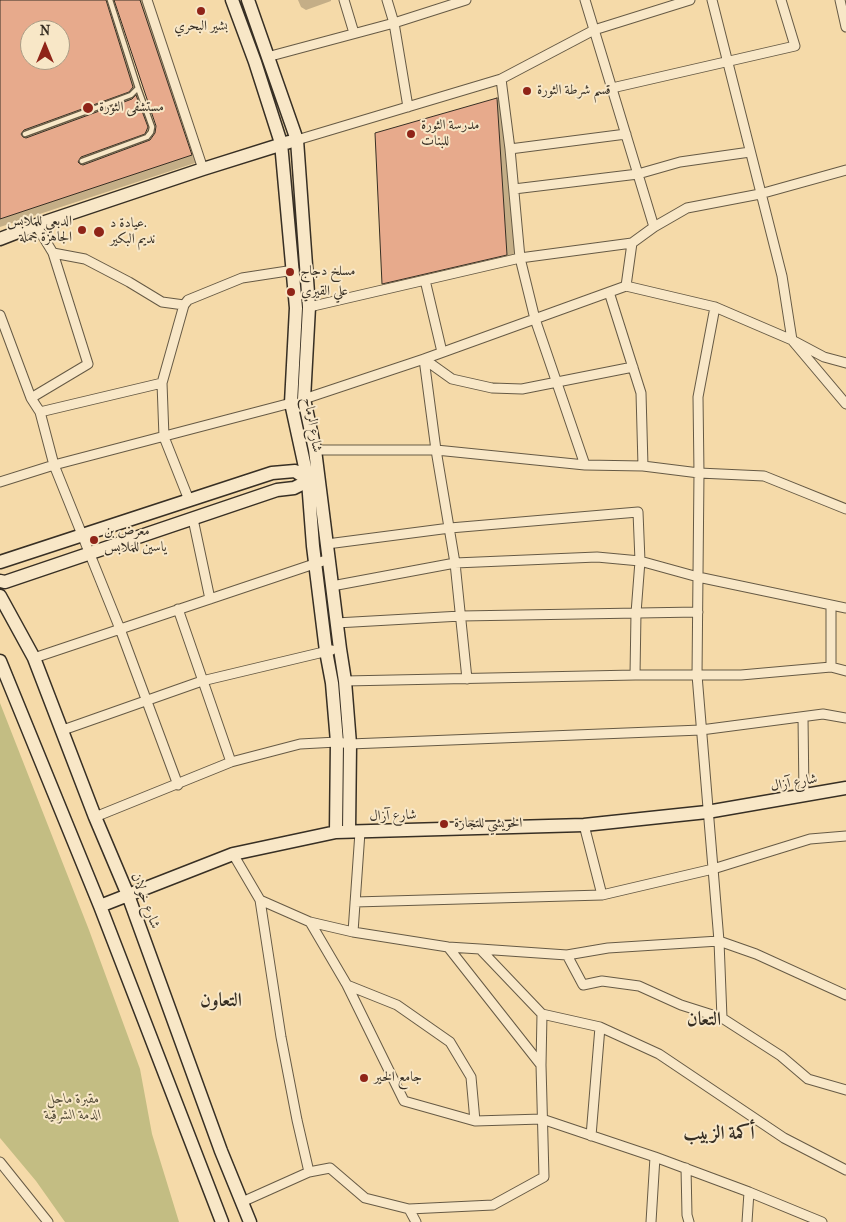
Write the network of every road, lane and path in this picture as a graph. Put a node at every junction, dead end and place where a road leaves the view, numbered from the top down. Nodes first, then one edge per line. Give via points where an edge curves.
1 (110, 0) edge
2 (147, 0) edge
3 (232, 0) edge
4 (248, 0) edge
5 (344, 0) edge
6 (387, 0) edge
7 (466, 0) edge
8 (585, 0) edge
9 (690, 0) edge
10 (712, 0) edge
11 (782, 0) edge
12 (840, 0) edge
13 (446, 3) edge
14 (394, 23) junction
15 (846, 27) edge
16 (594, 30) junction
17 (354, 33) junction
18 (268, 57) junction
19 (727, 61) junction
20 (501, 79) junction
21 (138, 88) junction
22 (612, 88) junction
23 (408, 107) junction
24 (25, 134) dead end
25 (626, 134) junction
26 (297, 140) junction
27 (281, 143) junction
28 (510, 149) junction
29 (750, 152) junction
30 (82, 161) dead end
31 (203, 168) junction
32 (846, 170) edge
33 (638, 174) junction
34 (514, 188) junction
35 (760, 194) junction
36 (36, 225) junction
37 (654, 227) junction
38 (0, 239) edge
39 (632, 243) junction
40 (53, 253) junction
41 (520, 258) junction
42 (294, 270) junction
43 (425, 280) junction
44 (626, 286) junction
45 (609, 292) junction
46 (184, 305) junction
47 (309, 307) junction
48 (715, 307) junction
49 (0, 315) edge
50 (535, 319) junction
51 (792, 340) junction
52 (442, 352) junction
53 (424, 359) junction
54 (846, 363) edge
55 (633, 367) junction
56 (557, 382) junction
57 (162, 383) junction
58 (31, 398) junction
59 (304, 399) junction
60 (291, 403) junction
61 (846, 404) edge
62 (40, 412) junction
63 (164, 437) junction
64 (315, 450) junction
65 (436, 450) junction
66 (585, 464) junction
67 (54, 465) junction
68 (642, 466) junction
69 (699, 473) junction
70 (0, 482) edge
71 (313, 482) junction
72 (189, 500) junction
73 (846, 509) edge
74 (193, 519) junction
75 (450, 528) junction
76 (82, 536) junction
77 (327, 544) junction
78 (89, 553) junction
79 (329, 559) junction
80 (640, 561) junction
81 (0, 562) edge
82 (316, 563) junction
83 (455, 564) junction
84 (698, 577) junction
85 (0, 581) edge
86 (332, 586) junction
87 (0, 596) edge
88 (210, 599) junction
89 (831, 606) junction
90 (846, 608) edge
91 (178, 609) junction
92 (698, 612) junction
93 (636, 613) junction
94 (462, 616) junction
95 (336, 623) junction
96 (120, 629) junction
97 (340, 649) junction
98 (326, 651) junction
99 (34, 658) junction
100 (831, 667) junction
101 (2, 669) edge
102 (846, 671) edge
103 (635, 675) junction
104 (697, 676) junction
105 (467, 679) junction
106 (202, 681) junction
107 (345, 681) junction
108 (146, 700) junction
109 (803, 717) junction
110 (846, 718) edge
111 (63, 730) junction
112 (701, 730) junction
113 (337, 742) junction
114 (350, 744) junction
115 (231, 762) junction
116 (178, 785) junction
117 (846, 788) edge
118 (804, 796) junction
119 (708, 812) junction
120 (95, 817) junction
121 (584, 825) junction
122 (336, 832) junction
123 (355, 832) junction
124 (846, 836) edge
125 (233, 854) junction
126 (713, 869) junction
127 (128, 895) junction
128 (602, 895) junction
129 (260, 900) junction
130 (355, 902) junction
131 (100, 906) junction
132 (310, 922) junction
133 (353, 932) junction
134 (719, 940) junction
135 (448, 947) junction
136 (480, 949) junction
137 (567, 955) junction
138 (347, 985) junction
139 (846, 994) edge
140 (542, 1014) junction
141 (722, 1018) junction
142 (600, 1027) junction
143 (541, 1065) junction
144 (846, 1090) edge
145 (542, 1120) junction
146 (475, 1121) junction
147 (591, 1136) junction
148 (655, 1157) junction
149 (0, 1162) edge
150 (686, 1168) junction
151 (846, 1170) edge
152 (309, 1172) junction
153 (749, 1192) junction
154 (242, 1202) junction
155 (409, 1209) junction
156 (48, 1222) edge
157 (222, 1222) edge
158 (250, 1222) edge
159 (416, 1222) edge
160 (651, 1222) edge
161 (689, 1222) edge
162 (746, 1222) edge
163 (822, 1222) edge

1 - 21 lane
2 - 31 street
3 - 27 street, شارع الرماح
4 - 18 street, شارع الرماح
5 - 17 street
6 - 14 street
7 - 13 street
8 - 16 street
9 - 16 street
10 - 19 street
11 - 19 street via 795,46
12 - 15 street
13 - 14 street
14 - 17 street
14 - 23 street
16 - 20 street
16 - 22 street
17 - 18 street
18 - 26 street, شارع الرماح
19 - 22 street
19 - 29 street
20 - 23 street
20 - 28 street
21 - 24 lane via 131,95
21 - 30 lane via 152,122 151,132 147,137
22 - 25 street
23 - 26 street
25 - 28 street
25 - 33 street
26 - 27 street
26 - 47 street, شارع الرماح
27 - 31 street
27 - 42 street, شارع الرماح
28 - 34 street
29 - 33 street via 680,162
29 - 35 street
31 - 36 street
32 - 35 street
33 - 34 street
33 - 37 street
34 - 41 street
35 - 37 street via 687,208
35 - 51 street via 782,276
36 - 38 street
36 - 40 street
37 - 39 street
39 - 41 street
39 - 44 street
40 - 46 street via 85,259 162,302
40 - 58 street via 88,364
41 - 43 street
41 - 50 street
42 - 46 street via 242,278 188,300
42 - 60 street, شارع الرماح via 296,308
43 - 47 street
43 - 52 street
44 - 45 street
44 - 48 street
45 - 50 street
45 - 55 street
46 - 57 street
47 - 59 street, شارع الرماح
48 - 51 street
48 - 69 street via 698,397
49 - 58 street
50 - 52 street
50 - 56 street
51 - 54 street via 824,357
51 - 61 street
52 - 53 street
53 - 56 street via 452,380 492,388 522,389
53 - 59 street
53 - 65 street
55 - 56 street
55 - 68 street via 641,392
56 - 66 street
57 - 62 street
57 - 63 street
58 - 62 street
59 - 60 street
59 - 64 street, شارع الرماح
60 - 63 street
60 - 71 street, شارع الرماح
62 - 67 street
63 - 67 street
63 - 72 street
64 - 65 street
64 - 71 street, شارع الرماح
65 - 66 street
65 - 75 street
66 - 68 street
67 - 70 street
67 - 76 street
68 - 69 street
69 - 73 street via 764,476
69 - 84 street
71 - 72 street via 295,471 272,473
71 - 74 street via 277,490
71 - 77 street, شارع الرماح
71 - 82 street, شارع الرماح
72 - 76 street
74 - 78 street
74 - 88 street
75 - 77 street
75 - 80 street via 638,512
75 - 83 street
76 - 78 street
76 - 81 street
77 - 79 street, شارع الرماح
78 - 85 street
78 - 96 street
79 - 82 street
79 - 86 street, شارع الرماح
80 - 83 street via 597,556
80 - 84 street
80 - 93 street
82 - 88 street
82 - 98 street, شارع الرماح
83 - 86 street
83 - 94 street
84 - 89 street
84 - 92 street
86 - 95 street, شارع الرماح
87 - 99 street, شارع خولان
88 - 91 street
89 - 90 street
89 - 100 street
91 - 96 street
91 - 106 street
92 - 93 street
92 - 104 street
93 - 94 street
93 - 103 street
94 - 95 street
94 - 105 street
95 - 97 street, شارع الرماح
96 - 99 street
96 - 108 street
97 - 98 street
97 - 107 street, شارع الرماح
98 - 106 street
98 - 113 street, شارع الرماح
99 - 111 street, شارع خولان
100 - 102 street
100 - 104 street
101 - 131 street
103 - 104 street
103 - 105 street
104 - 112 street
105 - 107 street
106 - 108 street
106 - 115 street
107 - 114 street, شارع الرماح
108 - 111 street
108 - 116 street
109 - 110 street via 823,714
109 - 112 street
109 - 118 street
111 - 120 street, شارع خولان
112 - 114 street
112 - 119 street
113 - 114 street
113 - 115 street via 300,744
113 - 122 street, شارع الرماح
114 - 123 street, شارع الرماح
115 - 116 street
116 - 120 street
117 - 118 street, شارع آزال
118 - 119 street, شارع آزال
119 - 121 street, شارع آزال
119 - 126 street
120 - 127 street, شارع خولان
121 - 123 street, شارع آزال
121 - 128 street
122 - 123 street, شارع آزال
122 - 125 street, شارع آزال
123 - 130 street
124 - 126 street via 810,839
125 - 127 street, شارع آزال
125 - 129 street
126 - 128 street
126 - 134 street
127 - 131 street, شارع آزال
127 - 154 street, شارع خولان
128 - 130 street
129 - 132 street
129 - 152 street via 281,1037
130 - 133 street
131 - 157 street
132 - 133 street
132 - 138 street
133 - 135 street
134 - 137 street via 608,948
134 - 139 street
134 - 141 street
135 - 136 street
135 - 143 street
136 - 137 street
136 - 140 street
137 - 141 street via 583,985 602,980 638,986
138 - 146 street via 404,1101
138 - 146 street via 397,1005 450,1042 470,1077
140 - 142 street
140 - 143 street
141 - 144 street via 781,1056 808,1079
142 - 147 street
142 - 151 street via 659,1054 784,1138
143 - 145 street
145 - 146 street
145 - 147 street
145 - 155 street via 544,1177 493,1205
147 - 148 street
148 - 150 street
148 - 160 street
149 - 156 street
150 - 153 street
150 - 161 street
152 - 154 street
152 - 155 street via 330,1168 365,1198
153 - 162 street
153 - 163 street
154 - 158 street, شارع خولان
155 - 159 street

